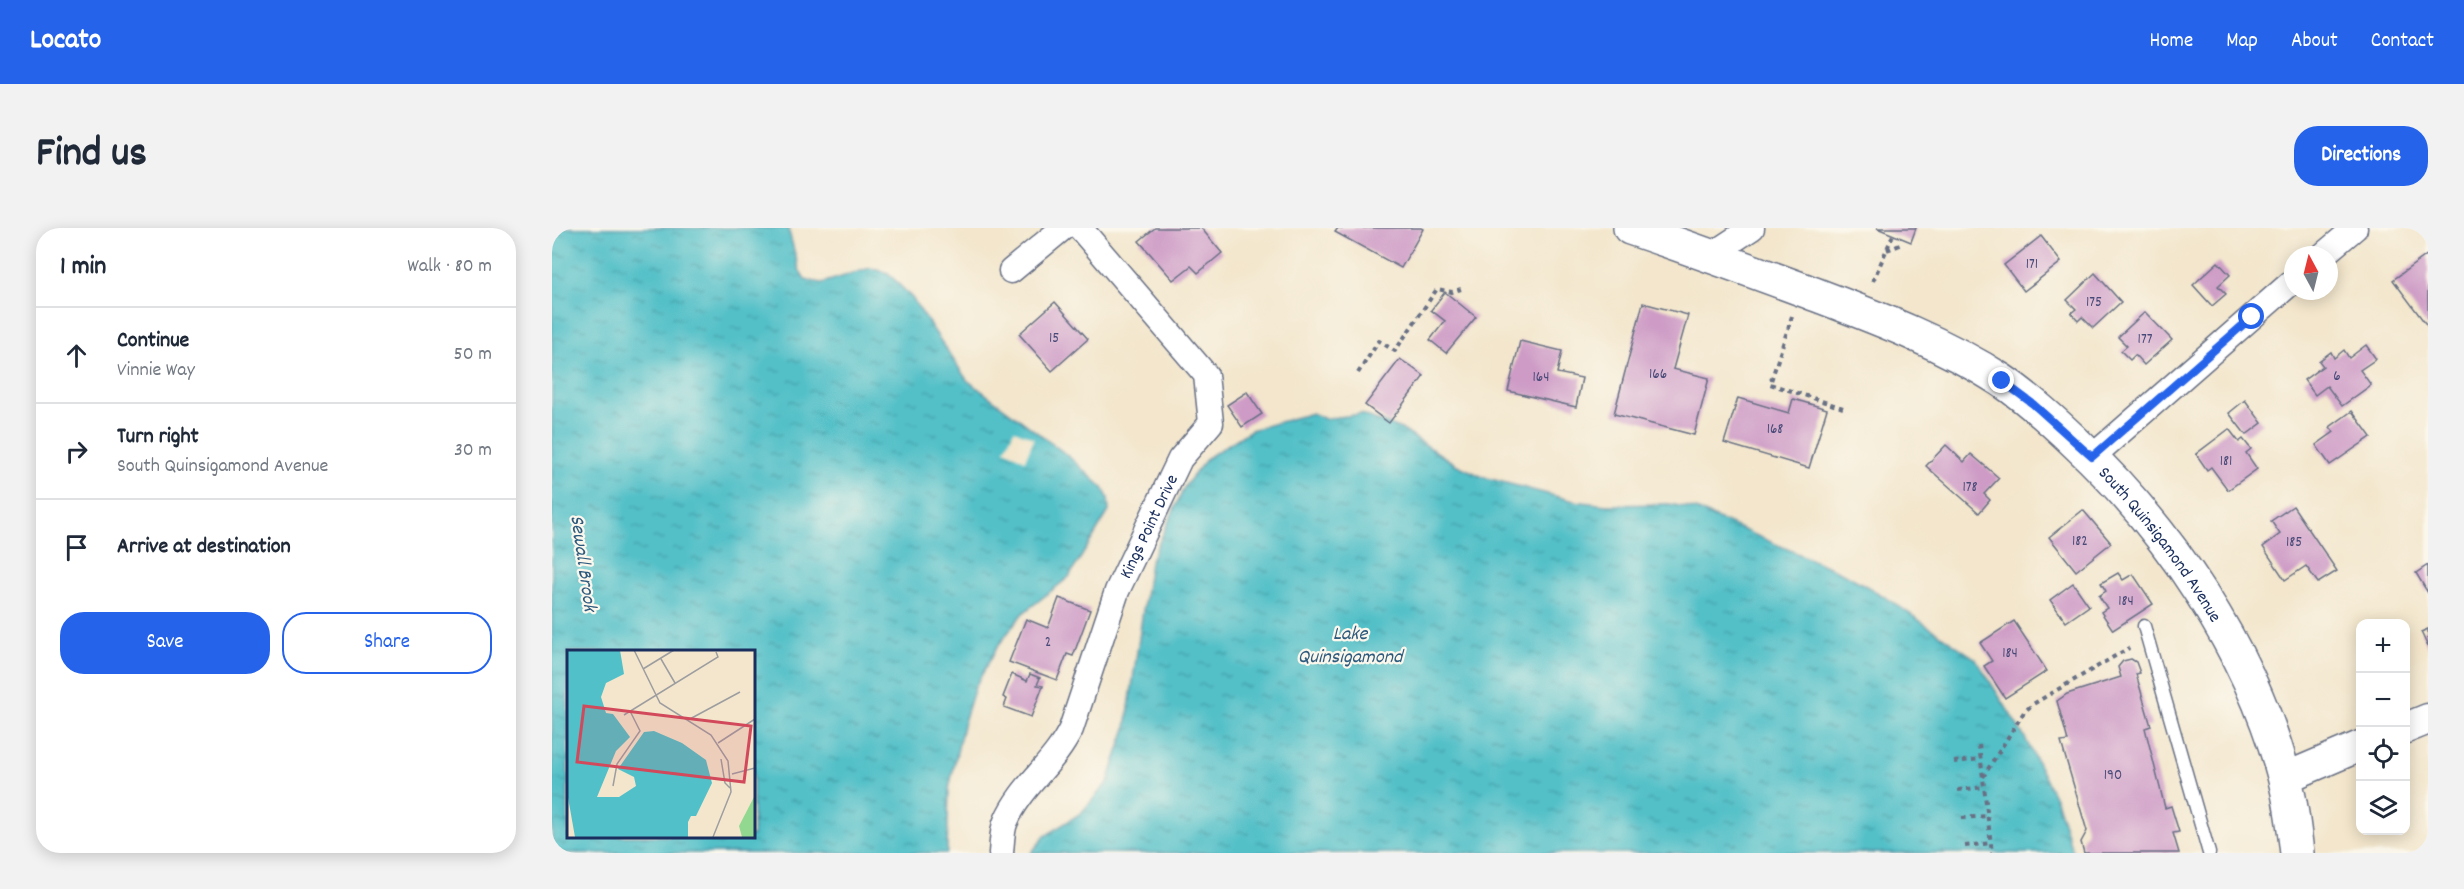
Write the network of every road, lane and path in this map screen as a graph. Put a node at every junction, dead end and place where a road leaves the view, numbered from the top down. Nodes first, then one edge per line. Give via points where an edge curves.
1 (1063, 228) edge
2 (1080, 228) edge
3 (1630, 228) edge
4 (1752, 228) edge
5 (2355, 228) edge
6 (1893, 235) dead end
7 (1900, 245) dead end
8 (2334, 246) edge
9 (1886, 250) junction
10 (1711, 255) junction
11 (1011, 271) dead end
12 (1873, 281) dead end
13 (1461, 289) dead end
14 (2284, 289) edge
15 (1792, 315) dead end
16 (1358, 373) dead end
17 (1842, 408) dead end
18 (2092, 457) junction
19 (2146, 632) joint
20 (2428, 718) edge
21 (2408, 727) edge
22 (1979, 745) dead end
23 (2356, 748) edge
24 (1980, 759) junction
25 (1954, 762) dead end
26 (1983, 777) junction
27 (2284, 778) junction
28 (1984, 787) junction
29 (1958, 790) dead end
30 (1988, 816) junction
31 (1962, 818) dead end
32 (1991, 843) junction
33 (1965, 846) dead end
34 (1001, 853) edge
35 (1992, 853) edge
36 (2209, 853) edge
37 (2297, 853) edge

1 - 11 street
2 - 34 street, Kings Point Drive via 1206,375 1211,423 1180,459 1117,591 1063,747 1032,782 1005,822
3 - 10 main road, South Quinsigamond Avenue
4 - 10 street
5 - 8 street
6 - 9 path
7 - 9 path
9 - 12 path
10 - 18 main road, South Quinsigamond Avenue via 1876,317 1974,364 2033,404
13 - 16 path via 1437,289 1395,351 1379,341
14 - 18 street
15 - 17 path via 1770,384
18 - 27 main road, South Quinsigamond Avenue via 2153,525 2207,605 2248,681 2275,745
19 - 26 path via 2024,712
19 - 36 lane
20 - 21 street
22 - 24 path
23 - 27 street
24 - 25 path
24 - 26 path
26 - 28 path
27 - 37 main road, South Quinsigamond Avenue
28 - 29 path
28 - 30 path
30 - 31 path
30 - 32 path
32 - 33 path
32 - 35 path

